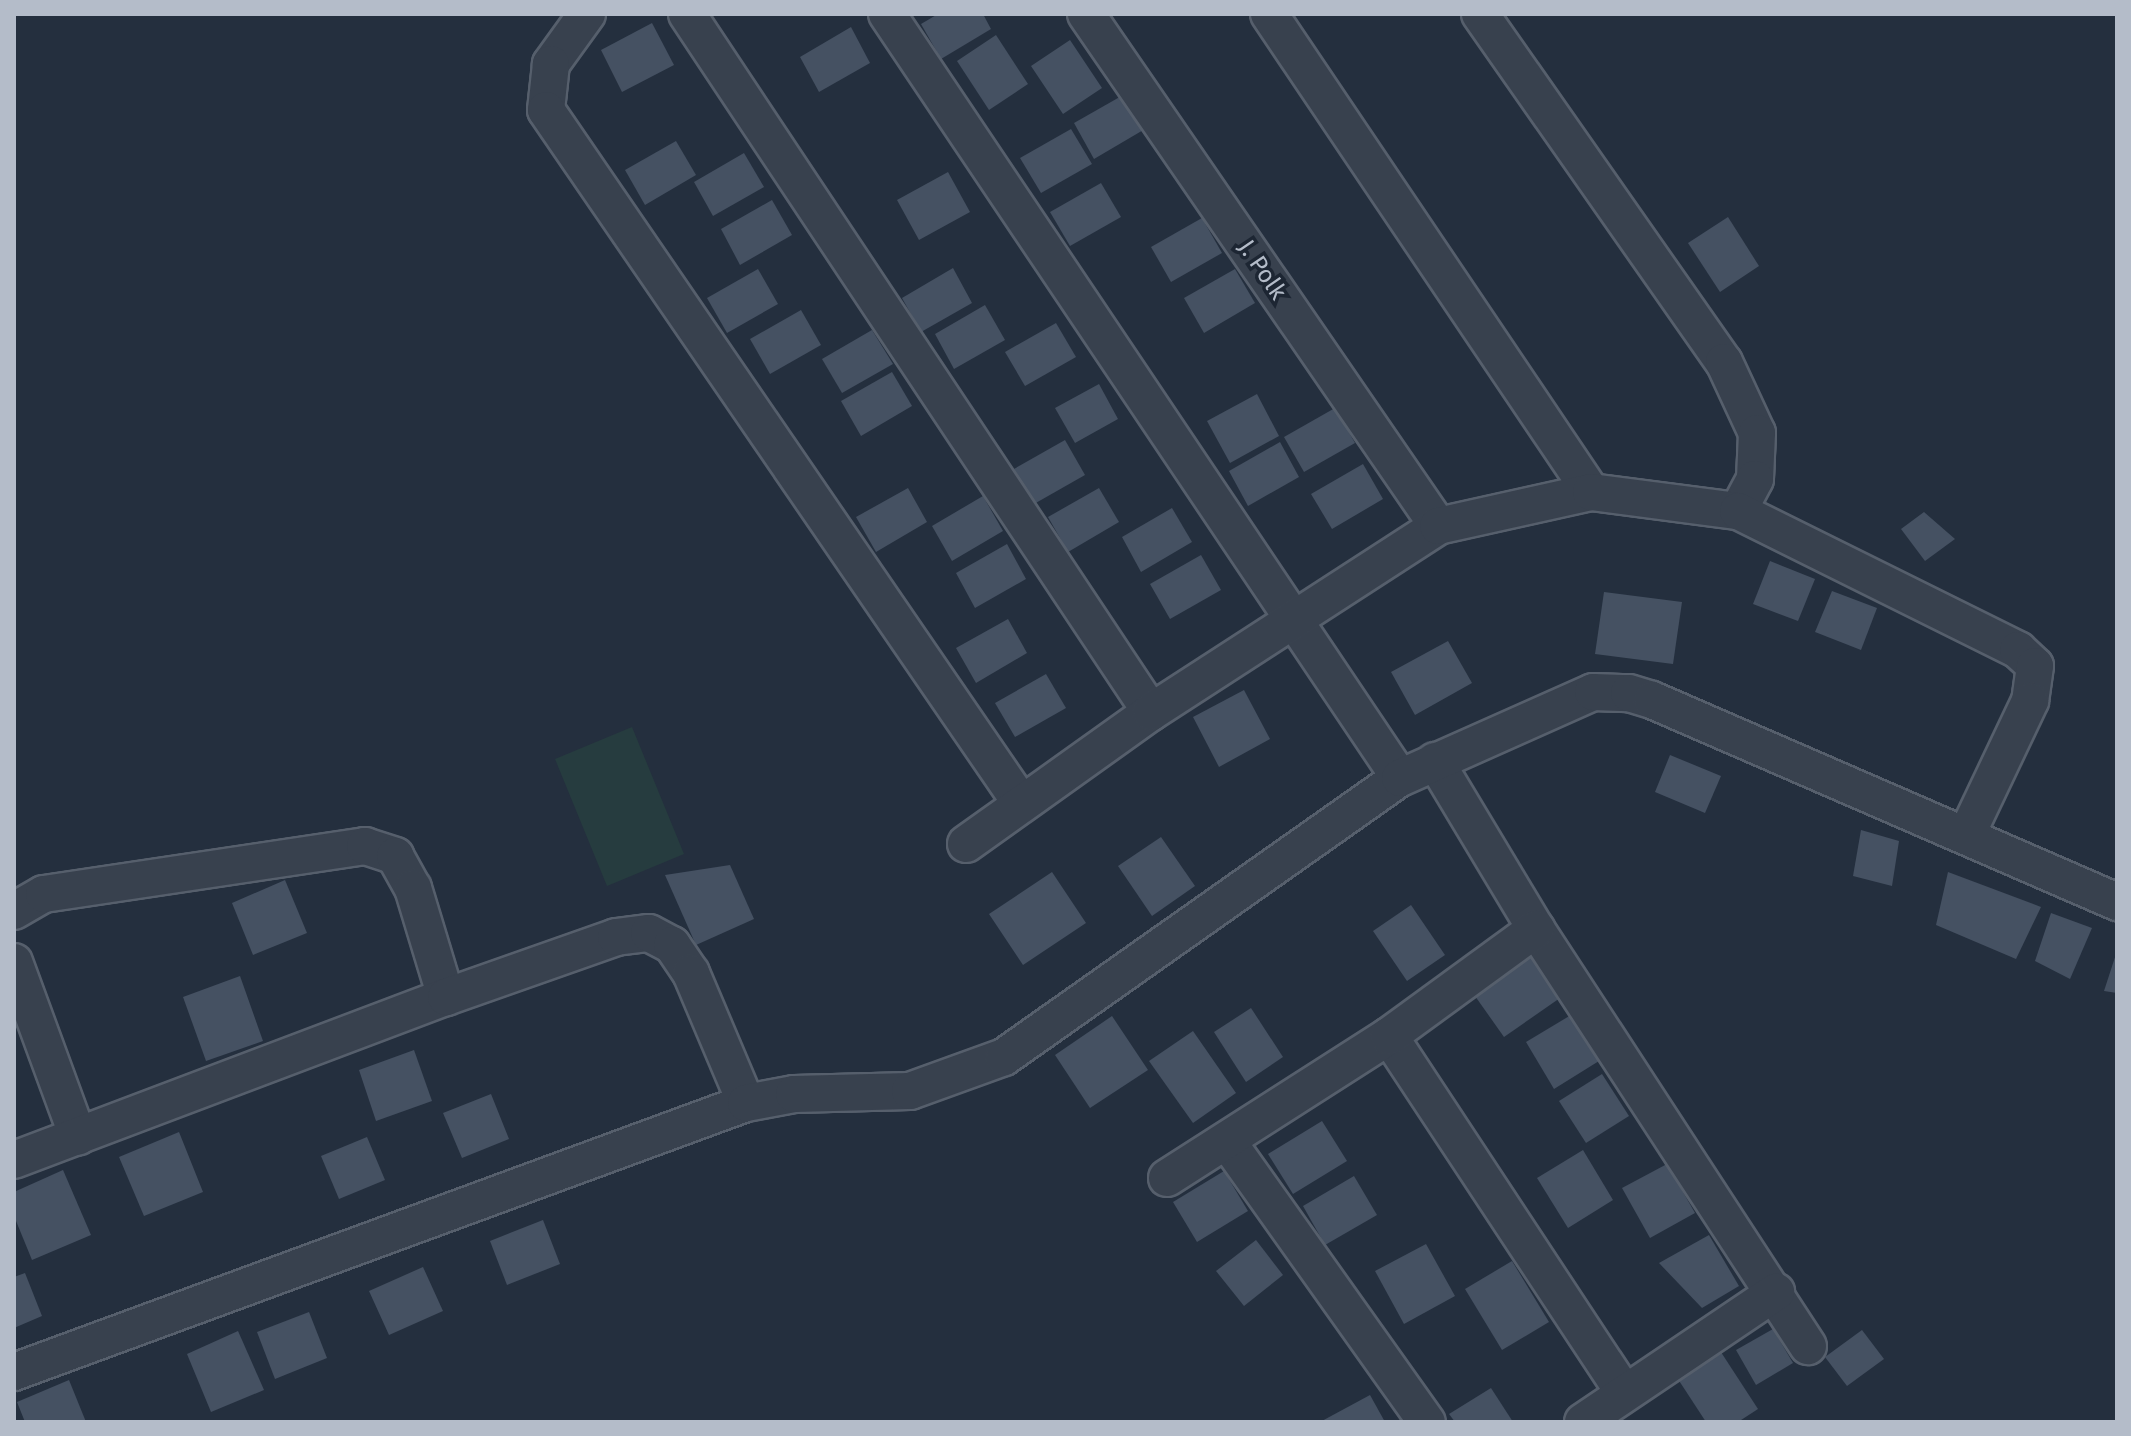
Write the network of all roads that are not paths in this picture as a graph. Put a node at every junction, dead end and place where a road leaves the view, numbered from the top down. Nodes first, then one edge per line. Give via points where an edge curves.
1 (587, 14) edge
2 (687, 14) edge
3 (887, 14) edge
4 (1086, 14) edge
5 (1269, 14) edge
6 (1480, 14) edge
7 (1591, 492) junction
8 (1738, 511) junction
9 (1438, 526) junction
10 (1293, 617) junction
11 (1151, 712) junction
12 (1435, 761) junction
13 (1400, 778) junction
14 (1021, 803) junction
15 (1966, 836) junction
16 (966, 844) dead end
17 (2117, 902) edge
18 (14, 911) edge
19 (1536, 929) junction
20 (14, 962) edge
21 (446, 997) junction
22 (1389, 1036) junction
23 (746, 1103) junction
24 (78, 1137) junction
25 (1227, 1141) junction
26 (14, 1160) edge
27 (1167, 1178) dead end
28 (1776, 1292) junction
29 (1808, 1346) dead end
30 (14, 1372) edge
31 (1624, 1393) junction
32 (1427, 1422) edge
33 (1583, 1422) edge

1 - 14 street via 551,64 546,110
2 - 11 street
3 - 10 street
4 - 9 street, J. Polk
5 - 7 street
6 - 8 street via 1724,362 1757,433 1755,479
7 - 8 street
7 - 9 street
8 - 15 street via 2018,650 2035,666 2030,701
9 - 10 street
10 - 11 street
10 - 13 street
11 - 14 street
12 - 13 street
12 - 15 street via 1593,692 1629,693
12 - 19 street
13 - 23 street via 1004,1057 910,1091 794,1094
14 - 16 street
15 - 17 street
18 - 21 street via 44,894 365,846 395,856 413,888
19 - 22 street
19 - 28 street
20 - 24 street
21 - 23 street via 616,937 649,933 672,945 691,973
21 - 24 street
22 - 25 street
22 - 31 street
23 - 30 street
24 - 26 street
25 - 27 street
25 - 32 street
28 - 29 street
28 - 31 street
31 - 33 street

